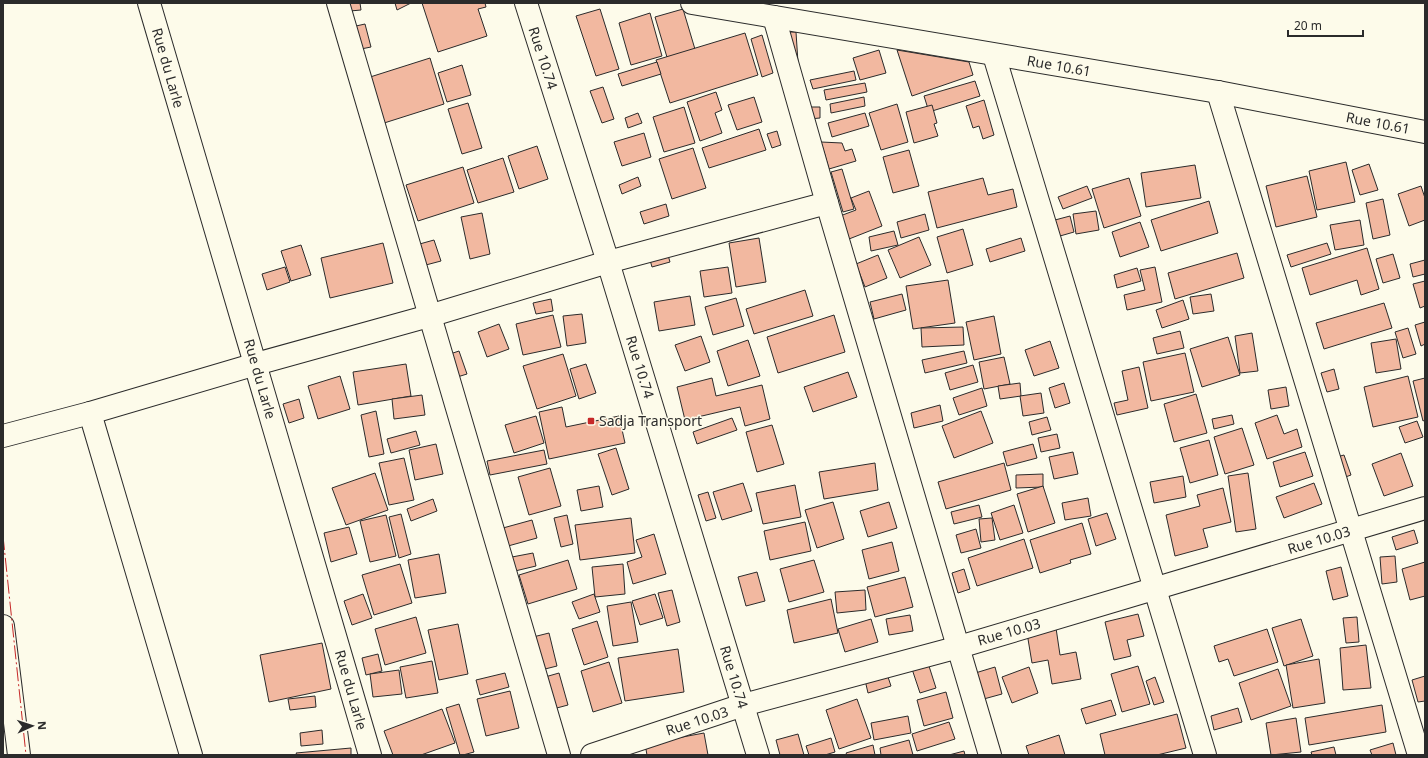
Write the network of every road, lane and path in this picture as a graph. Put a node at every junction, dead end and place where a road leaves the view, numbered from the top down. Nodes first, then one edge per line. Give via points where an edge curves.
1 (149, 3) edge
2 (338, 3) edge
3 (526, 3) edge
4 (692, 3) edge
5 (774, 17) junction
6 (994, 55) junction
7 (1218, 92) junction
8 (1425, 132) edge
9 (827, 203) junction
10 (608, 262) junction
11 (429, 316) junction
12 (256, 364) junction
13 (90, 413) junction
14 (3, 436) edge
15 (1425, 508) edge
16 (1350, 530) junction
17 (1155, 589) junction
18 (3, 626) edge
19 (959, 647) junction
20 (743, 705) junction
21 (19, 755) edge
22 (191, 755) edge
23 (370, 755) edge
24 (559, 755) edge
25 (592, 755) edge
26 (758, 755) edge
27 (990, 755) edge
28 (1205, 755) edge
29 (1419, 755) edge

1 - 12 street, Rue du Larle
2 - 11 street
3 - 10 street, Rue 10.74
4 - 5 street, Rue 10.61
5 - 6 street, Rue 10.61
5 - 9 street
6 - 7 street, Rue 10.61
6 - 17 street
7 - 8 street, Rue 10.61
7 - 16 street
9 - 10 street
9 - 19 street
10 - 11 street
10 - 20 street, Rue 10.74
11 - 12 street
11 - 24 street
12 - 13 street
12 - 23 street, Rue du Larle
13 - 14 street
13 - 22 street
15 - 16 street, Rue 10.03
16 - 17 street, Rue 10.03
16 - 29 street
17 - 19 street, Rue 10.03
17 - 28 street
18 - 21 street
19 - 20 street, Rue 10.03
19 - 27 street
20 - 25 street, Rue 10.03
20 - 26 street, Rue 10.74

